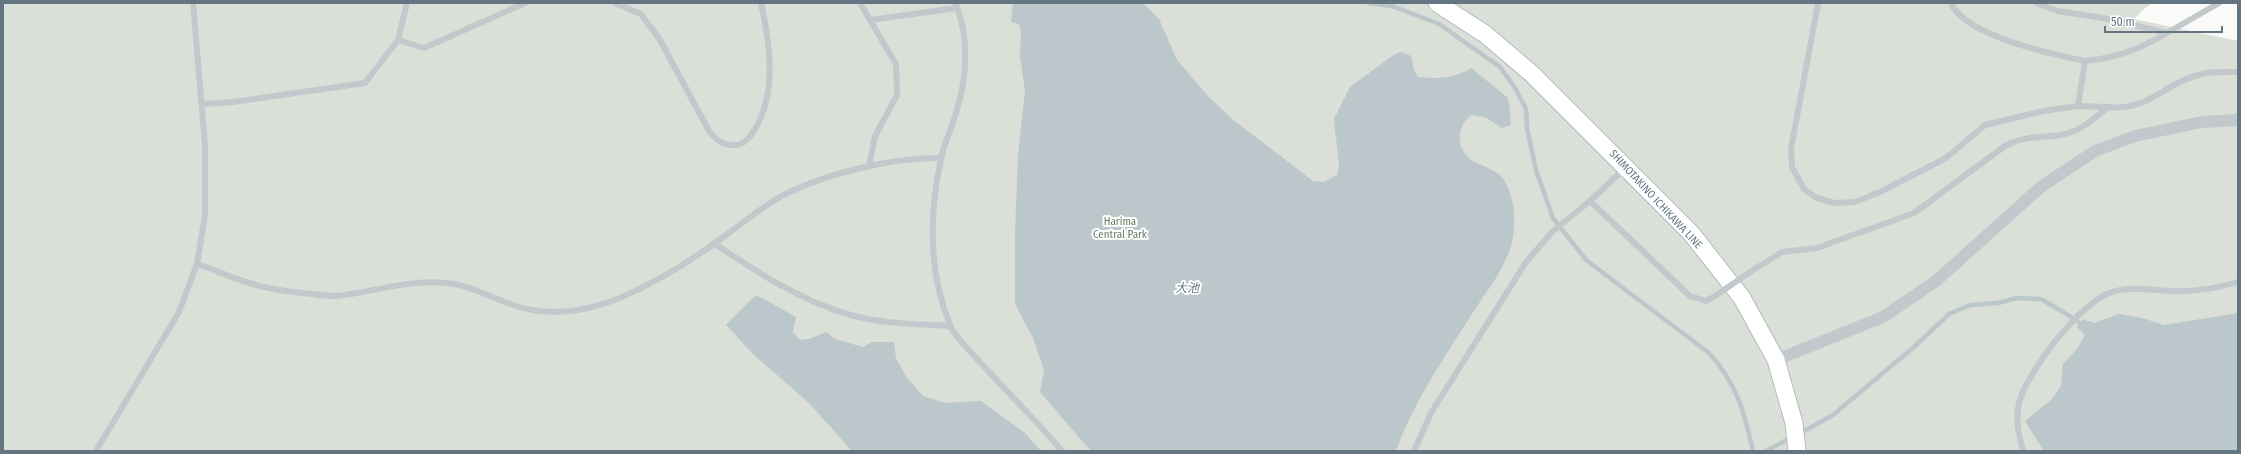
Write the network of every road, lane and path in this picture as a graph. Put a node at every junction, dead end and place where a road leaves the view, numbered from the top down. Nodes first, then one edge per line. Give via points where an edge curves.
1 (192, 3) edge
2 (407, 3) edge
3 (524, 3) edge
4 (616, 3) edge
5 (761, 3) edge
6 (860, 3) edge
7 (1437, 3) edge
8 (1818, 3) edge
9 (1951, 3) edge
10 (2036, 3) edge
11 (2219, 3) edge
12 (956, 6) edge
13 (870, 20) junction
14 (2167, 33) junction
15 (398, 40) junction
16 (2085, 61) junction
17 (2238, 72) edge
18 (202, 104) junction
19 (2078, 106) junction
20 (2108, 107) junction
21 (2238, 120) edge
22 (941, 158) junction
23 (869, 167) junction
24 (1626, 167) junction
25 (1590, 201) junction
26 (715, 244) junction
27 (197, 264) junction
28 (2238, 282) edge
29 (950, 326) junction
30 (1776, 360) junction
31 (96, 451) edge
32 (1062, 451) edge
33 (1414, 451) edge
34 (1798, 451) edge
35 (2024, 451) edge

1 - 18 lane
2 - 15 lane
3 - 15 lane via 424,48
4 - 5 lane via 641,14 660,40 709,131 716,140 728,146 742,144 751,135 762,117 767,102 768,45
6 - 13 lane
7 - 24 main road, SHIMOTAKINO ICHIKAWA LINE via 1485,34 1532,74
8 - 19 lane via 1791,149 1792,166 1797,179 1804,189 1817,198 1834,203 1855,202 1946,158 1985,125 2043,111
9 - 16 lane via 1963,19 1991,34 2046,53
10 - 14 lane via 2057,11 2103,18
11 - 14 lane
12 - 13 lane
12 - 22 lane via 964,38 964,77 956,113
13 - 23 lane via 896,64 897,95 875,136
14 - 16 lane via 2127,53 2107,59
15 - 18 lane via 365,83
16 - 19 lane
17 - 20 lane via 2217,71 2195,76 2139,104 2121,108
18 - 27 lane via 205,145 204,215
19 - 20 lane
20 - 25 lane, bridge via 2088,124 2066,134 2018,139 2005,146 1922,208 1900,219 1817,248 1782,252 1706,302 1690,296
21 - 30 street via 2202,122 2135,136 2095,150 2042,186 1936,281 1884,317
22 - 23 lane via 923,157
22 - 29 lane via 932,225 932,250 938,286
23 - 26 lane via 819,180 780,197 750,216
24 - 25 lane
24 - 30 main road, SHIMOTAKINO ICHIKAWA LINE via 1690,233 1742,298
25 - 33 lane via 1553,231 1526,262 1431,414
26 - 27 lane via 651,283 621,297 589,308 563,313 536,312 455,284 428,282 335,296 290,292 252,284
26 - 29 lane via 792,291 847,314 888,322
27 - 31 lane via 179,312
28 - 35 lane via 2215,289 2193,291 2120,290 2098,298 2070,324 2030,379 2019,403 2017,416 2018,432
29 - 32 lane
30 - 34 main road, SHIMOTAKINO ICHIKAWA LINE via 1794,423

